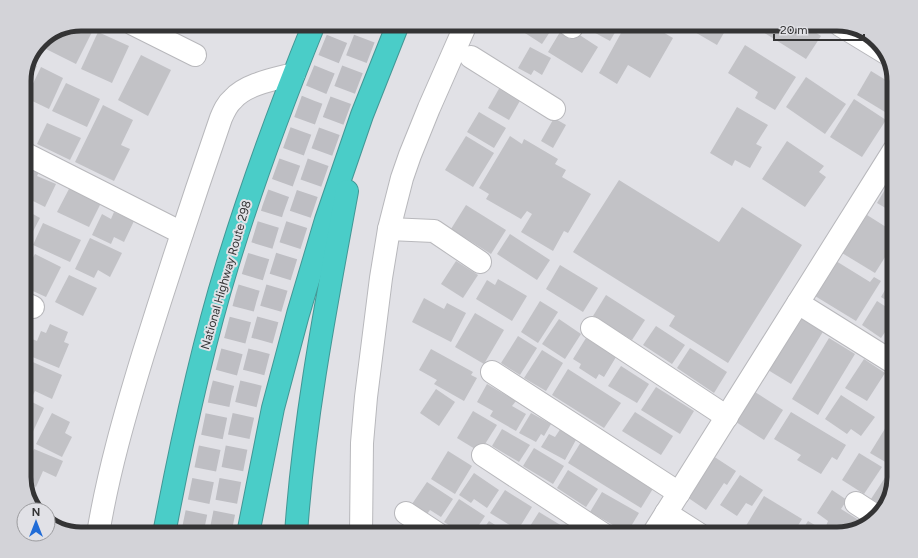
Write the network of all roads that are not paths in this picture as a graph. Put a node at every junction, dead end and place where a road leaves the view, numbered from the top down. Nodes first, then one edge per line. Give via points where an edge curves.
1 (147, 31) edge
2 (311, 31) edge
3 (395, 31) edge
4 (463, 31) edge
5 (858, 36) edge
6 (870, 43) edge
7 (195, 55) dead end
8 (471, 57) dead end
9 (294, 74) junction
10 (554, 109) dead end
11 (362, 115) junction
12 (31, 156) edge
13 (887, 161) edge
14 (389, 229) junction
15 (182, 233) junction
16 (480, 262) dead end
17 (798, 303) junction
18 (592, 328) dead end
19 (887, 359) edge
20 (492, 372) dead end
21 (727, 416) junction
22 (483, 455) dead end
23 (679, 493) junction
24 (856, 503) dead end
25 (406, 513) dead end
26 (666, 513) junction
27 (871, 513) edge
28 (99, 527) edge
29 (165, 527) edge
30 (249, 527) edge
31 (297, 527) edge
32 (361, 527) edge
33 (427, 527) edge
34 (592, 527) edge
35 (657, 527) edge
36 (688, 527) edge

1 - 7 street
2 - 9 highway, National Highway Route 298
3 - 11 highway
4 - 14 street via 410,155
5 - 6 street
8 - 10 street
9 - 15 street via 250,87 240,92 226,107
9 - 29 highway, National Highway Route 298 via 246,204 226,267 194,386
11 - 30 highway via 326,220 298,314 273,408
11 - 31 highway via 319,345 300,481
12 - 15 street
13 - 17 street
14 - 16 street via 434,231
14 - 32 street via 366,397
15 - 28 street via 129,400
17 - 19 street
17 - 21 street
18 - 21 street
20 - 23 street
21 - 23 street
22 - 34 street
23 - 26 street
24 - 27 street
25 - 33 street
26 - 35 street
26 - 36 street

